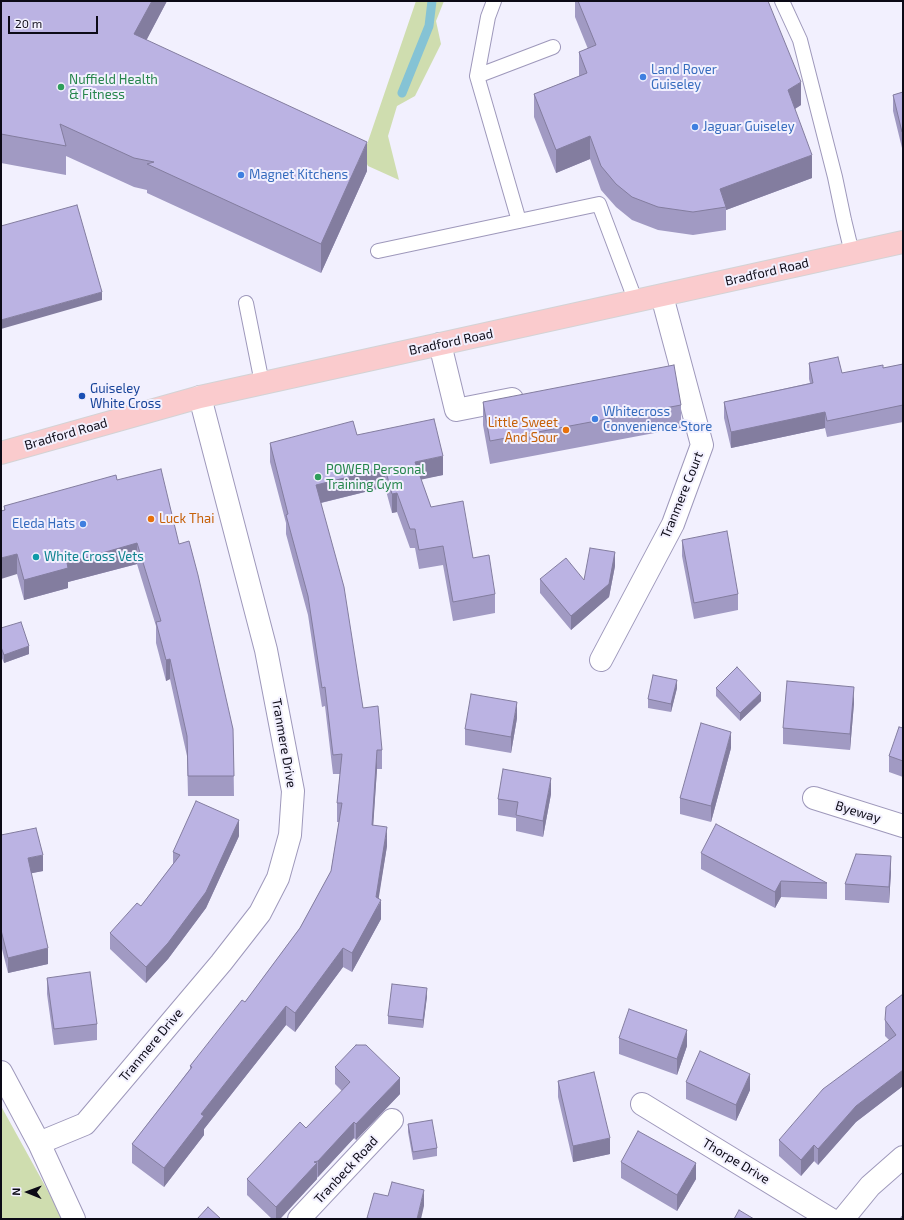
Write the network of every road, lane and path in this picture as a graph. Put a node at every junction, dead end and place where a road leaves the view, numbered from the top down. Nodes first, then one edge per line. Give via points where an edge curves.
1 (494, 1) edge
2 (782, 1) edge
3 (553, 47) dead end
4 (477, 76) junction
5 (519, 221) junction
6 (903, 242) edge
7 (378, 251) dead end
8 (852, 253) junction
9 (662, 296) junction
10 (636, 302) junction
11 (246, 303) dead end
12 (440, 344) junction
13 (681, 364) junction
14 (658, 369) edge
15 (262, 383) junction
16 (534, 394) edge
17 (200, 397) junction
18 (2, 449) edge
19 (601, 660) dead end
20 (814, 798) dead end
21 (903, 826) edge
22 (1, 1072) edge
23 (642, 1104) dead end
24 (392, 1120) dead end
25 (39, 1144) junction
26 (903, 1157) edge
27 (74, 1219) edge
28 (299, 1219) edge
29 (830, 1219) edge
30 (843, 1219) edge

1 - 4 lane via 488,17
2 - 8 lane via 800,40
3 - 4 lane
4 - 5 lane
5 - 7 lane
5 - 10 lane via 599,204
6 - 8 main road, Bradford Road
8 - 9 main road, Bradford Road
9 - 10 main road, Bradford Road
9 - 13 street, Tranmere Court
10 - 12 main road, Bradford Road
11 - 15 lane
12 - 15 main road, Bradford Road
12 - 16 street via 456,410
13 - 14 street
13 - 19 street, Tranmere Court via 702,445 673,524
15 - 17 main road, Bradford Road
17 - 18 main road, Bradford Road
17 - 25 street, Tranmere Drive via 266,650 293,791 290,835 278,878 260,913 221,963 85,1124
20 - 21 street, Byeway
22 - 25 street
23 - 29 street, Thorpe Drive
24 - 28 street, Tranbeck Road
25 - 27 street
26 - 30 street via 870,1186

